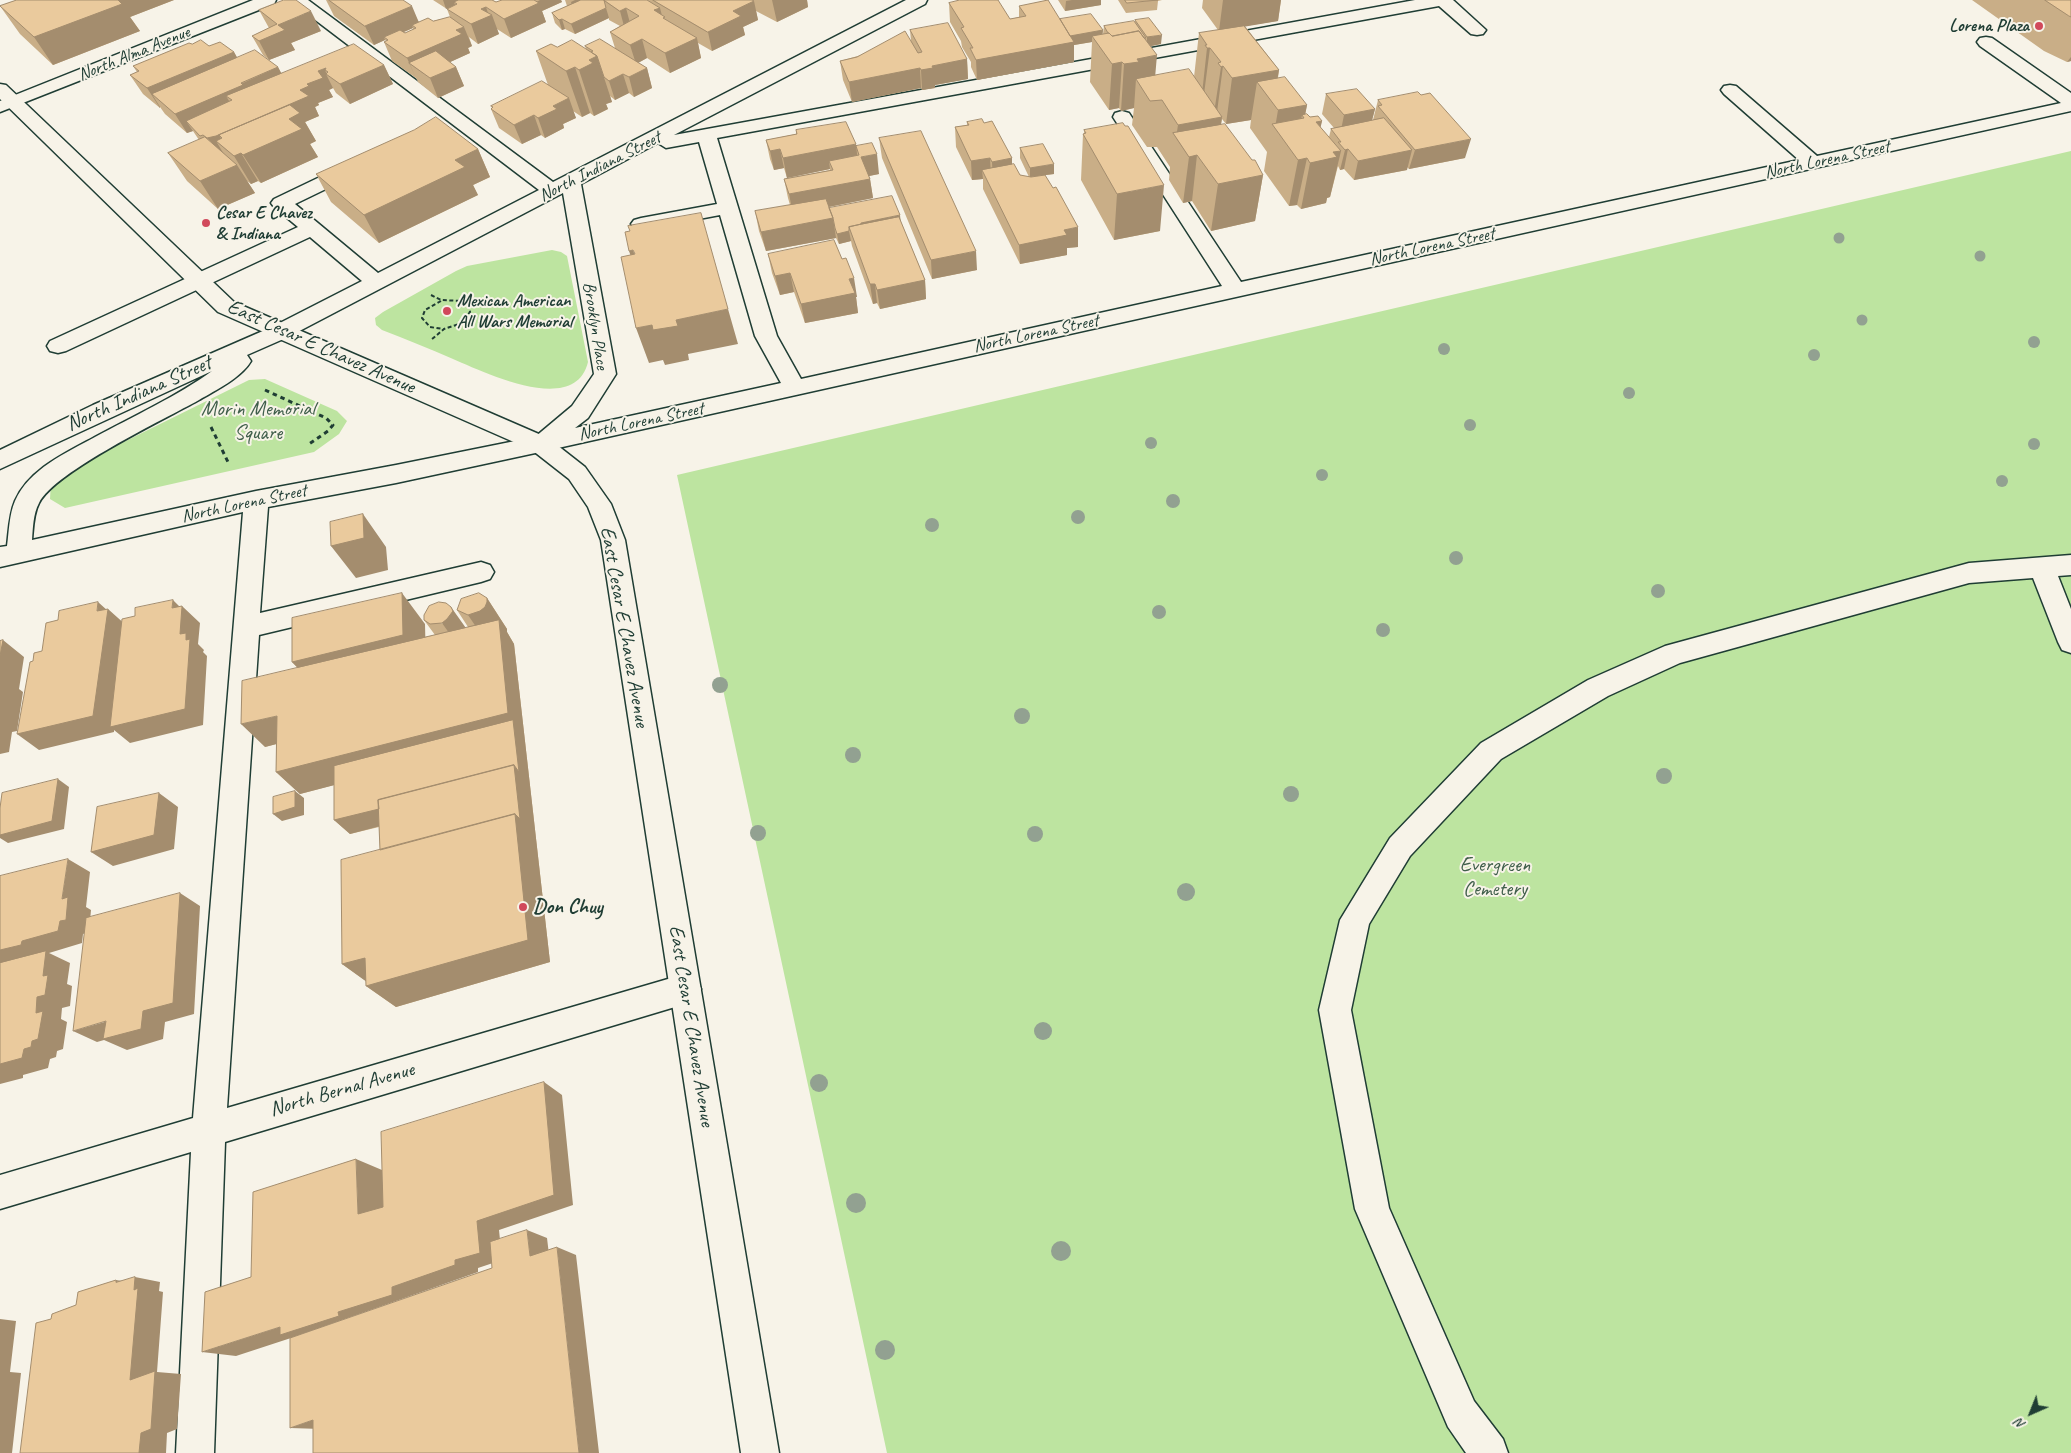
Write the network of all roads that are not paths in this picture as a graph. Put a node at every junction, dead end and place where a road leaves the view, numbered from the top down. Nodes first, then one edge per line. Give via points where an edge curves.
1 (268, 0) edge
2 (297, 0) edge
3 (919, 0) edge
4 (1443, 0) edge
5 (1477, 30) dead end
6 (1986, 42) dead end
7 (1730, 90) dead end
8 (4, 99) edge
9 (2071, 101) edge
10 (2071, 106) edge
11 (1122, 117) edge
12 (457, 120) junction
13 (436, 130) edge
14 (706, 134) junction
15 (637, 147) junction
16 (367, 162) edge
17 (1814, 162) junction
18 (562, 187) junction
19 (727, 208) junction
20 (642, 224) edge
21 (312, 228) junction
22 (198, 281) junction
23 (376, 282) junction
24 (1236, 290) junction
25 (280, 332) junction
26 (58, 346) dead end
27 (795, 388) junction
28 (540, 444) junction
29 (0, 460) edge
30 (256, 500) junction
31 (9, 555) edge
32 (2071, 565) edge
33 (2042, 568) junction
34 (481, 572) dead end
35 (247, 627) junction
36 (2071, 642) edge
37 (685, 989) junction
38 (210, 1128) junction
39 (0, 1192) edge
40 (195, 1453) edge
41 (760, 1453) edge
42 (1489, 1453) edge

1 - 8 street, North Alma Avenue
2 - 12 street
3 - 15 street, North Indiana Street
4 - 5 street
4 - 14 street
6 - 9 street
7 - 17 street
8 - 22 street, East Cesar E Chavez Avenue
10 - 17 street, North Lorena Street
11 - 24 street
12 - 13 street
12 - 18 street
14 - 15 street
14 - 19 street
15 - 18 street, North Indiana Street
16 - 21 street via 281,203
17 - 24 street, North Lorena Street
18 - 23 street, North Indiana Street
18 - 28 street, Brooklyn Place via 605,374 580,412
19 - 20 street
19 - 27 street via 766,336
21 - 22 street
21 - 23 street
22 - 25 street, East Cesar E Chavez Avenue via 226,307
22 - 26 street
23 - 25 street, North Indiana Street
24 - 27 street, North Lorena Street
25 - 28 street, East Cesar E Chavez Avenue
25 - 29 street, North Indiana Street via 101,411
25 - 31 street, North Indiana Street via 211,383 51,474 27,501
27 - 28 street, North Lorena Street
28 - 30 street, North Lorena Street
28 - 37 street, East Cesar E Chavez Avenue via 577,473 599,504 613,540
30 - 31 street, North Lorena Street
30 - 35 street
32 - 33 street
33 - 36 street
33 - 42 street via 1969,573 1674,654 1598,688 1492,751 1400,847 1356,920 1335,1010 1372,1209 1462,1414
34 - 35 street
35 - 38 street
37 - 38 street, North Bernal Avenue
37 - 41 street, East Cesar E Chavez Avenue
38 - 39 street, North Bernal Avenue
38 - 40 street

